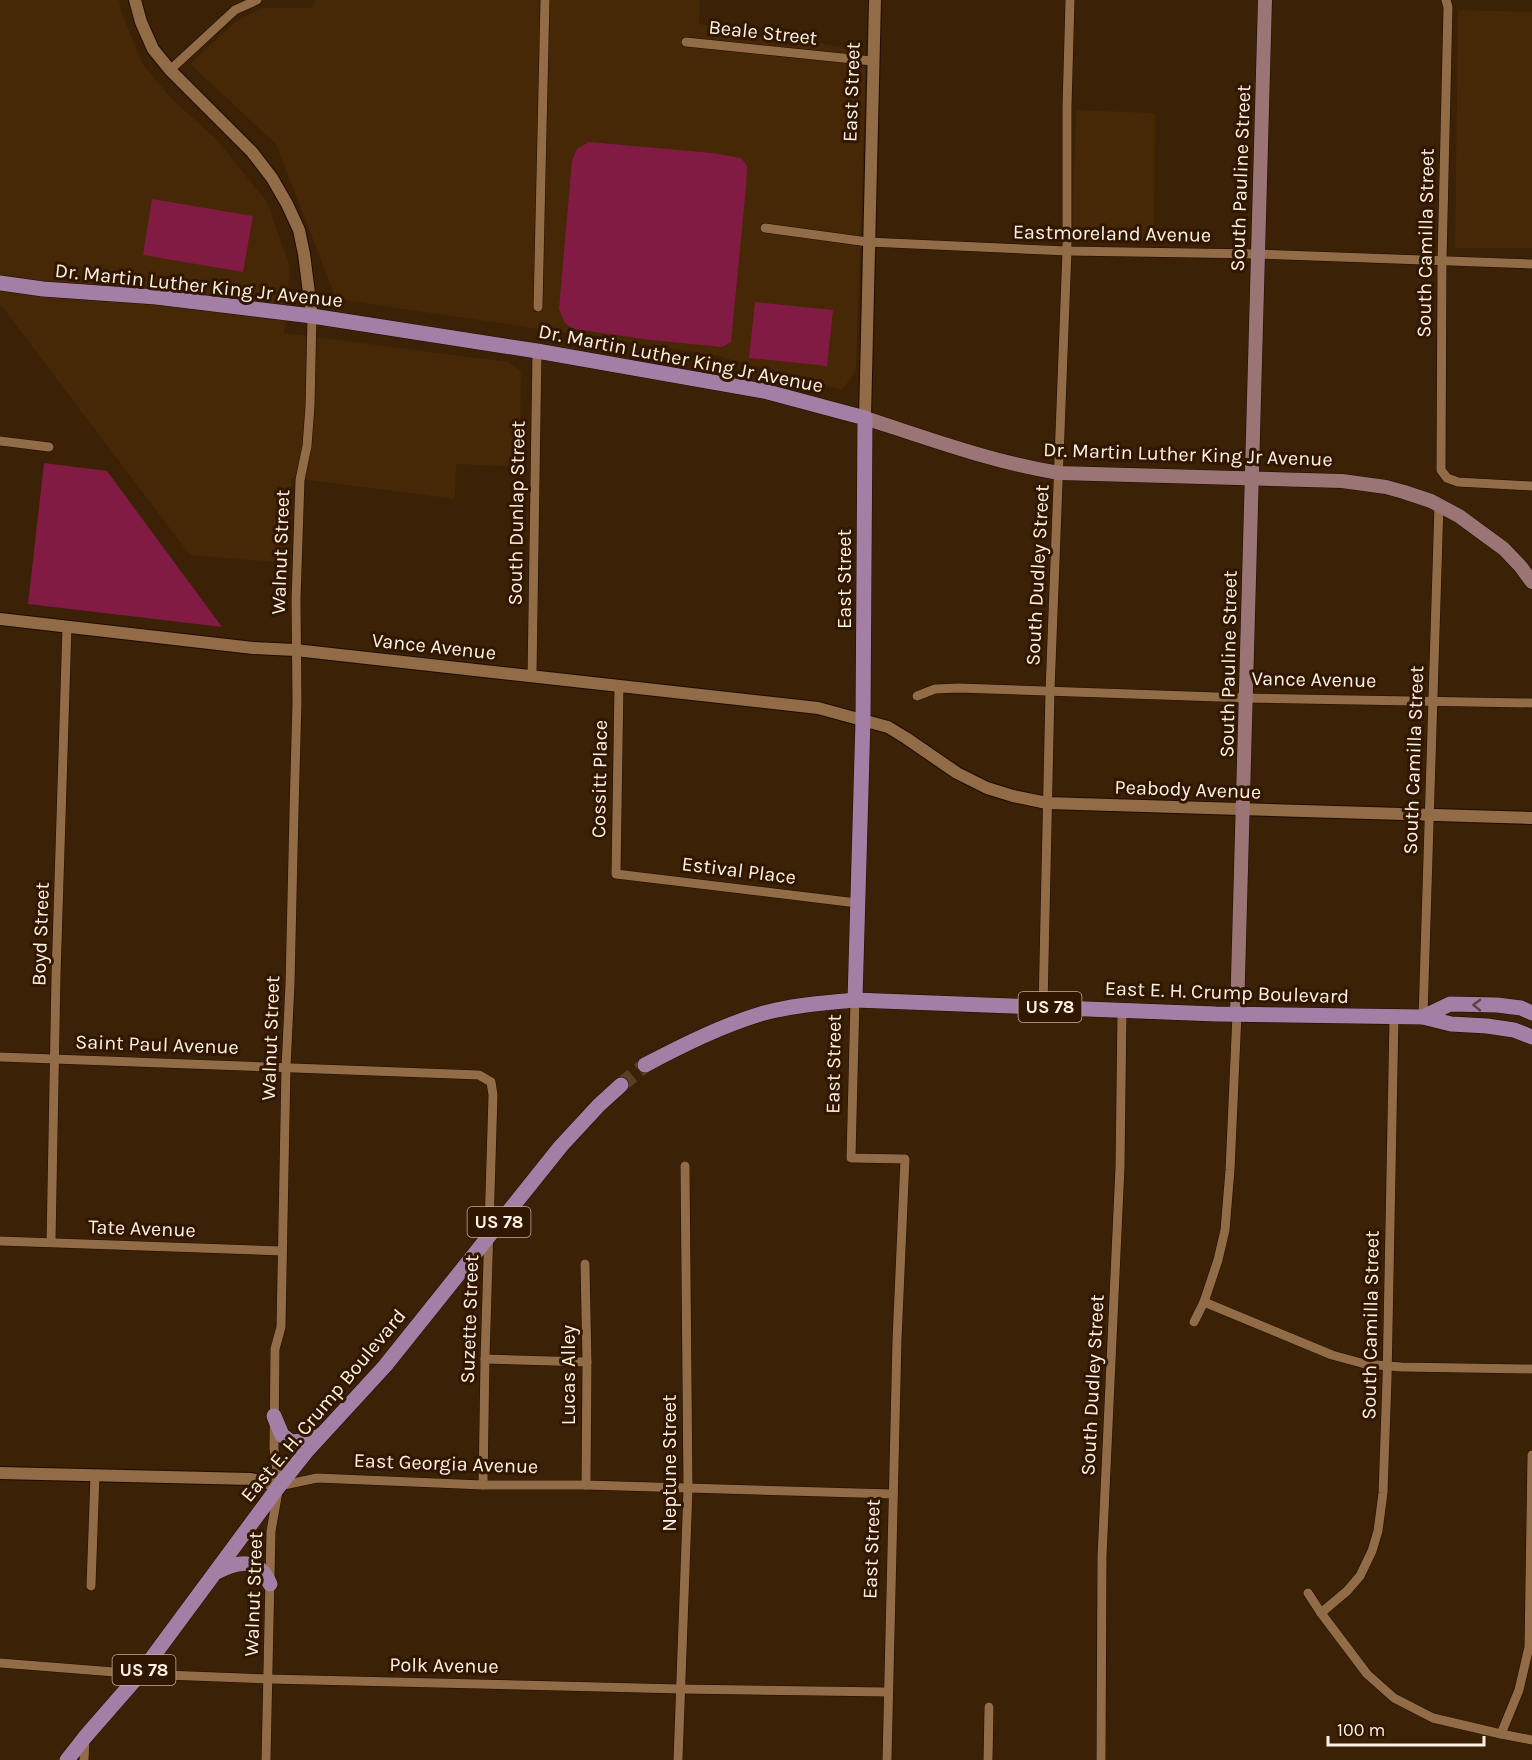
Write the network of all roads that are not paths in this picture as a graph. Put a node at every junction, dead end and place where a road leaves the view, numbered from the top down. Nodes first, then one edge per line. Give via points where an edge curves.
1 (135, 0) edge
2 (257, 0) edge
3 (545, 0) edge
4 (875, 0) edge
5 (1070, 0) edge
6 (1265, 0) edge
7 (1448, 2) edge
8 (686, 42) dead end
9 (872, 61) junction
10 (170, 70) junction
11 (765, 228) dead end
12 (868, 242) junction
13 (1067, 251) junction
14 (1257, 254) junction
15 (1442, 261) junction
16 (1532, 264) edge
17 (0, 284) edge
18 (538, 307) dead end
19 (312, 316) junction
20 (537, 351) junction
21 (865, 418) junction
22 (0, 441) edge
23 (49, 447) dead end
24 (1059, 473) junction
25 (1252, 479) junction
26 (1532, 486) edge
27 (1438, 505) junction
28 (1532, 582) edge
29 (0, 619) edge
30 (67, 627) junction
31 (296, 650) junction
32 (532, 676) junction
33 (619, 685) junction
34 (1050, 691) junction
35 (917, 696) dead end
36 (1246, 698) junction
37 (1433, 700) junction
38 (1532, 703) edge
39 (863, 720) junction
40 (1047, 803) junction
41 (1244, 810) junction
42 (1429, 815) junction
43 (1532, 818) edge
44 (616, 874) joint
45 (857, 903) junction
46 (855, 1000) junction
47 (1042, 1007) junction
48 (1122, 1011) junction
49 (1532, 1013) edge
50 (1237, 1014) junction
51 (1394, 1017) junction
52 (1423, 1017) junction
53 (1532, 1038) edge
54 (0, 1058) edge
55 (55, 1059) junction
56 (645, 1065) tunnel mouth
57 (286, 1066) junction
58 (491, 1082) joint
59 (621, 1085) tunnel mouth
60 (685, 1166) dead end
61 (490, 1233) junction
62 (0, 1241) edge
63 (51, 1242) junction
64 (282, 1251) junction
65 (585, 1264) dead end
66 (1204, 1302) junction
67 (1194, 1322) dead end
68 (485, 1359) junction
69 (587, 1362) junction
70 (1387, 1366) junction
71 (1532, 1369) edge
72 (274, 1416) junction
73 (321, 1435) junction
74 (1532, 1455) edge
75 (0, 1473) edge
76 (95, 1475) junction
77 (483, 1485) junction
78 (586, 1485) junction
79 (279, 1486) junction
80 (688, 1489) junction
81 (893, 1494) junction
82 (214, 1574) junction
83 (270, 1584) junction
84 (91, 1586) dead end
85 (1308, 1593) dead end
86 (1320, 1612) junction
87 (0, 1663) edge
88 (140, 1674) junction
89 (269, 1679) junction
90 (681, 1689) junction
91 (888, 1692) junction
92 (989, 1707) dead end
93 (1501, 1734) junction
94 (85, 1737) junction
95 (1532, 1740) edge
96 (67, 1760) edge
97 (84, 1760) edge
98 (266, 1760) edge
99 (678, 1760) edge
100 (887, 1760) edge
101 (988, 1760) edge
102 (1101, 1760) edge

1 - 10 street via 153,49
2 - 10 street via 235,10
3 - 18 street
4 - 9 street, East Street
5 - 13 street, South Dudley Street
6 - 14 main road, South Pauline Street
7 - 15 street, South Camilla Street
8 - 9 street, Beale Street
9 - 12 street, East Street
10 - 19 street via 252,152 282,195 299,230
11 - 12 street, Eastmoreland Avenue
12 - 13 street, Eastmoreland Avenue
12 - 21 street, East Street
13 - 14 street, Eastmoreland Avenue
13 - 24 street, South Dudley Street
14 - 15 street, Eastmoreland Avenue
14 - 25 main road, South Pauline Street
15 - 16 street, Eastmoreland Avenue
15 - 26 street, South Camilla Street via 1441,470 1458,482
17 - 19 main road, Dr. Martin Luther King Jr Avenue
19 - 20 main road, Dr. Martin Luther King Jr Avenue
19 - 31 street, Walnut Street via 307,446 300,480
20 - 21 main road, Dr. Martin Luther King Jr Avenue via 764,391
20 - 32 street, South Dunlap Street
21 - 24 main road, Dr. Martin Luther King Jr Avenue via 976,455
21 - 39 main road, East Street
22 - 23 street
24 - 25 main road, Dr. Martin Luther King Jr Avenue
24 - 34 street, South Dudley Street
25 - 27 main road, Dr. Martin Luther King Jr Avenue via 1342,481 1386,487
25 - 36 main road, South Pauline Street
27 - 28 main road, Dr. Martin Luther King Jr Avenue via 1504,549
27 - 37 street, South Camilla Street
29 - 30 street, Vance Avenue
30 - 31 street, Vance Avenue
30 - 55 street, Boyd Street
31 - 32 street, Vance Avenue
31 - 57 street, Walnut Street
32 - 33 street, Vance Avenue
33 - 39 street, Vance Avenue via 818,708
33 - 44 street, Cossitt Place
34 - 35 street, Vance Avenue via 945,688
34 - 36 street, Vance Avenue
34 - 40 street, South Dudley Street
36 - 37 street, Vance Avenue
36 - 41 main road, South Pauline Street
37 - 38 street, Vance Avenue
37 - 42 street, South Camilla Street
39 - 40 street, Peabody Avenue via 888,727 987,788
39 - 45 main road, East Street
40 - 41 street, Peabody Avenue
40 - 47 street, South Dudley Street
41 - 42 street, Peabody Avenue
41 - 50 main road, South Pauline Street
42 - 43 street, Peabody Avenue
42 - 52 street, South Camilla Street
44 - 45 street, Estival Place
45 - 46 main road, East Street
46 - 47 main road, East E. H. Crump Boulevard / US 78
46 - 56 main road, East E. H. Crump Boulevard / US 78 via 764,1014 723,1028
46 - 81 street, East Street via 851,1158 905,1159
47 - 48 main road, East E. H. Crump Boulevard / US 78
48 - 50 main road, East E. H. Crump Boulevard / US 78
48 - 102 street, South Dudley Street via 1120,1167 1102,1556
49 -> 52 main road, East E. H. Crump Boulevard / US 78 via 1497,1005 1450,1005
50 - 51 main road, East E. H. Crump Boulevard / US 78
50 - 66 street, South Pauline Street via 1225,1230
51 - 52 main road, East E. H. Crump Boulevard / US 78
51 - 70 street, South Camilla Street
52 - 53 main road, East E. H. Crump Boulevard / US 78 via 1514,1030
54 - 55 street, Saint Paul Avenue
55 - 57 street, Saint Paul Avenue
55 - 63 street, Boyd Street
57 - 58 street, Saint Paul Avenue via 479,1074
57 - 64 street, Walnut Street
58 - 61 street, Suzette Street
59 - 61 main road, East E. H. Crump Boulevard / US 78 via 561,1146
60 - 80 street, Neptune Street
61 - 68 street, Suzette Street
61 - 73 main road, East E. H. Crump Boulevard / US 78 via 385,1366
62 - 63 street, Tate Avenue
63 - 64 street, Tate Avenue
64 - 72 street, Walnut Street
65 - 69 street, Lucas Alley
66 - 67 street, South Pauline Street
66 - 70 street via 1332,1355
68 - 69 street
68 - 77 street, Suzette Street
69 - 78 street, Lucas Alley
70 - 71 street
70 - 86 street, South Camilla Street via 1378,1531 1360,1576
72 - 73 main road via 282,1435 291,1442
72 - 79 street, Walnut Street
73 - 79 main road, East E. H. Crump Boulevard / US 78
74 - 93 street via 1528,1647 1519,1690
75 - 76 street, East Georgia Avenue
76 - 79 street, East Georgia Avenue via 251,1479
76 - 84 street
77 - 78 street, East Georgia Avenue
77 - 79 street, East Georgia Avenue via 316,1478
78 - 80 street, East Georgia Avenue
79 - 82 main road, East E. H. Crump Boulevard / US 78
79 - 83 street, Walnut Street via 271,1531
80 - 81 street, East Georgia Avenue
80 - 90 street, Neptune Street
81 - 91 street, East Street
82 - 83 main road via 229,1565 245,1563 262,1571
82 - 88 main road, East E. H. Crump Boulevard / US 78
83 - 89 street, Walnut Street
85 - 86 street
86 - 93 street via 1367,1674 1394,1698 1433,1718
87 - 88 street, Polk Avenue
88 - 89 street, Polk Avenue
88 - 94 main road, East E. H. Crump Boulevard / US 78
89 - 90 street, Polk Avenue
89 - 98 street, Walnut Street
90 - 91 street, Polk Avenue
90 - 99 street, Neptune Street
91 - 100 street, East Street
92 - 101 street
93 - 95 street
94 - 96 main road, East E. H. Crump Boulevard / US 78
94 - 97 street

